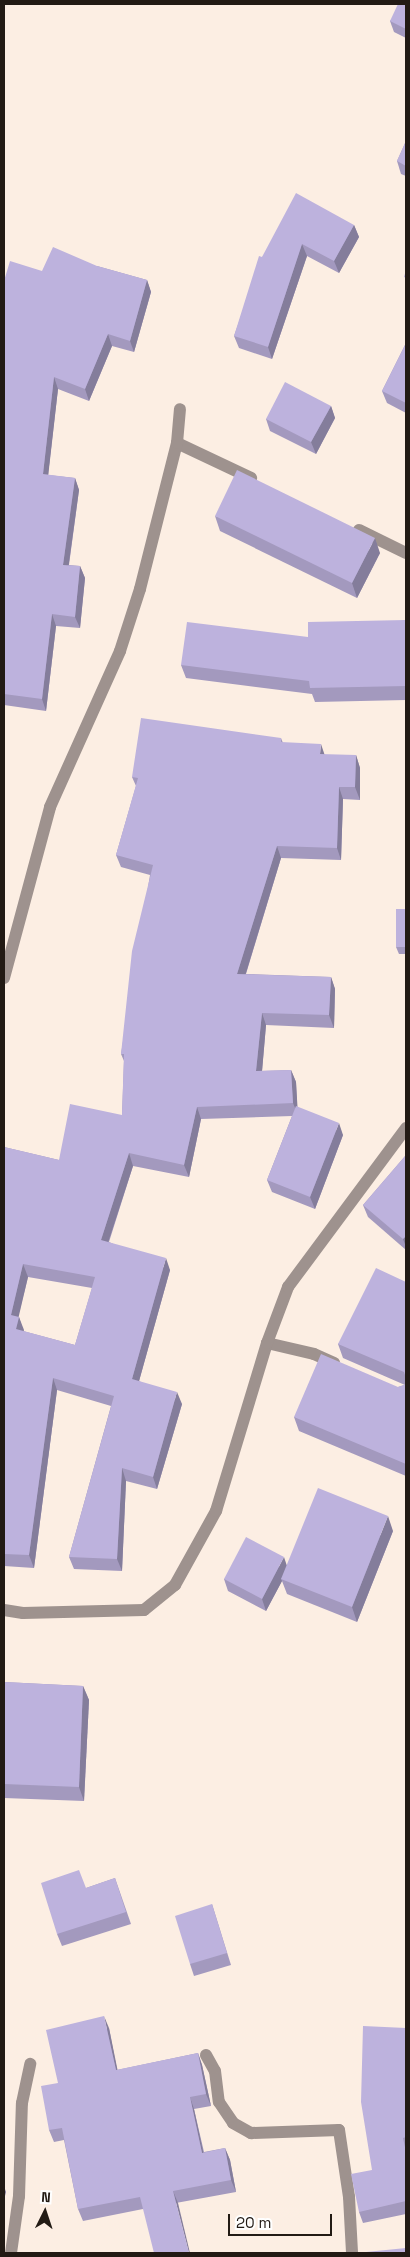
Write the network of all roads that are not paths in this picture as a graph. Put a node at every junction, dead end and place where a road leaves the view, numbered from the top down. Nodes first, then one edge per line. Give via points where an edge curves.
1 (180, 409) dead end
2 (177, 443) junction
3 (265, 485) edge
4 (344, 524) edge
5 (406, 553) edge
6 (4, 978) edge
7 (406, 1128) edge
8 (268, 1343) junction
9 (349, 1369) edge
10 (4, 1610) edge
11 (206, 2055) dead end
12 (30, 2064) dead end
13 (11, 2253) edge
14 (352, 2253) edge

1 - 2 street
2 - 3 street
2 - 6 street via 126,633 50,807
4 - 5 street
7 - 8 street via 288,1287
8 - 9 street via 314,1354
8 - 10 street via 216,1511 175,1585 144,1610 23,1613
11 - 14 street via 215,2071 220,2102 233,2123 251,2133 339,2130 349,2197
12 - 13 street via 22,2104 19,2196

